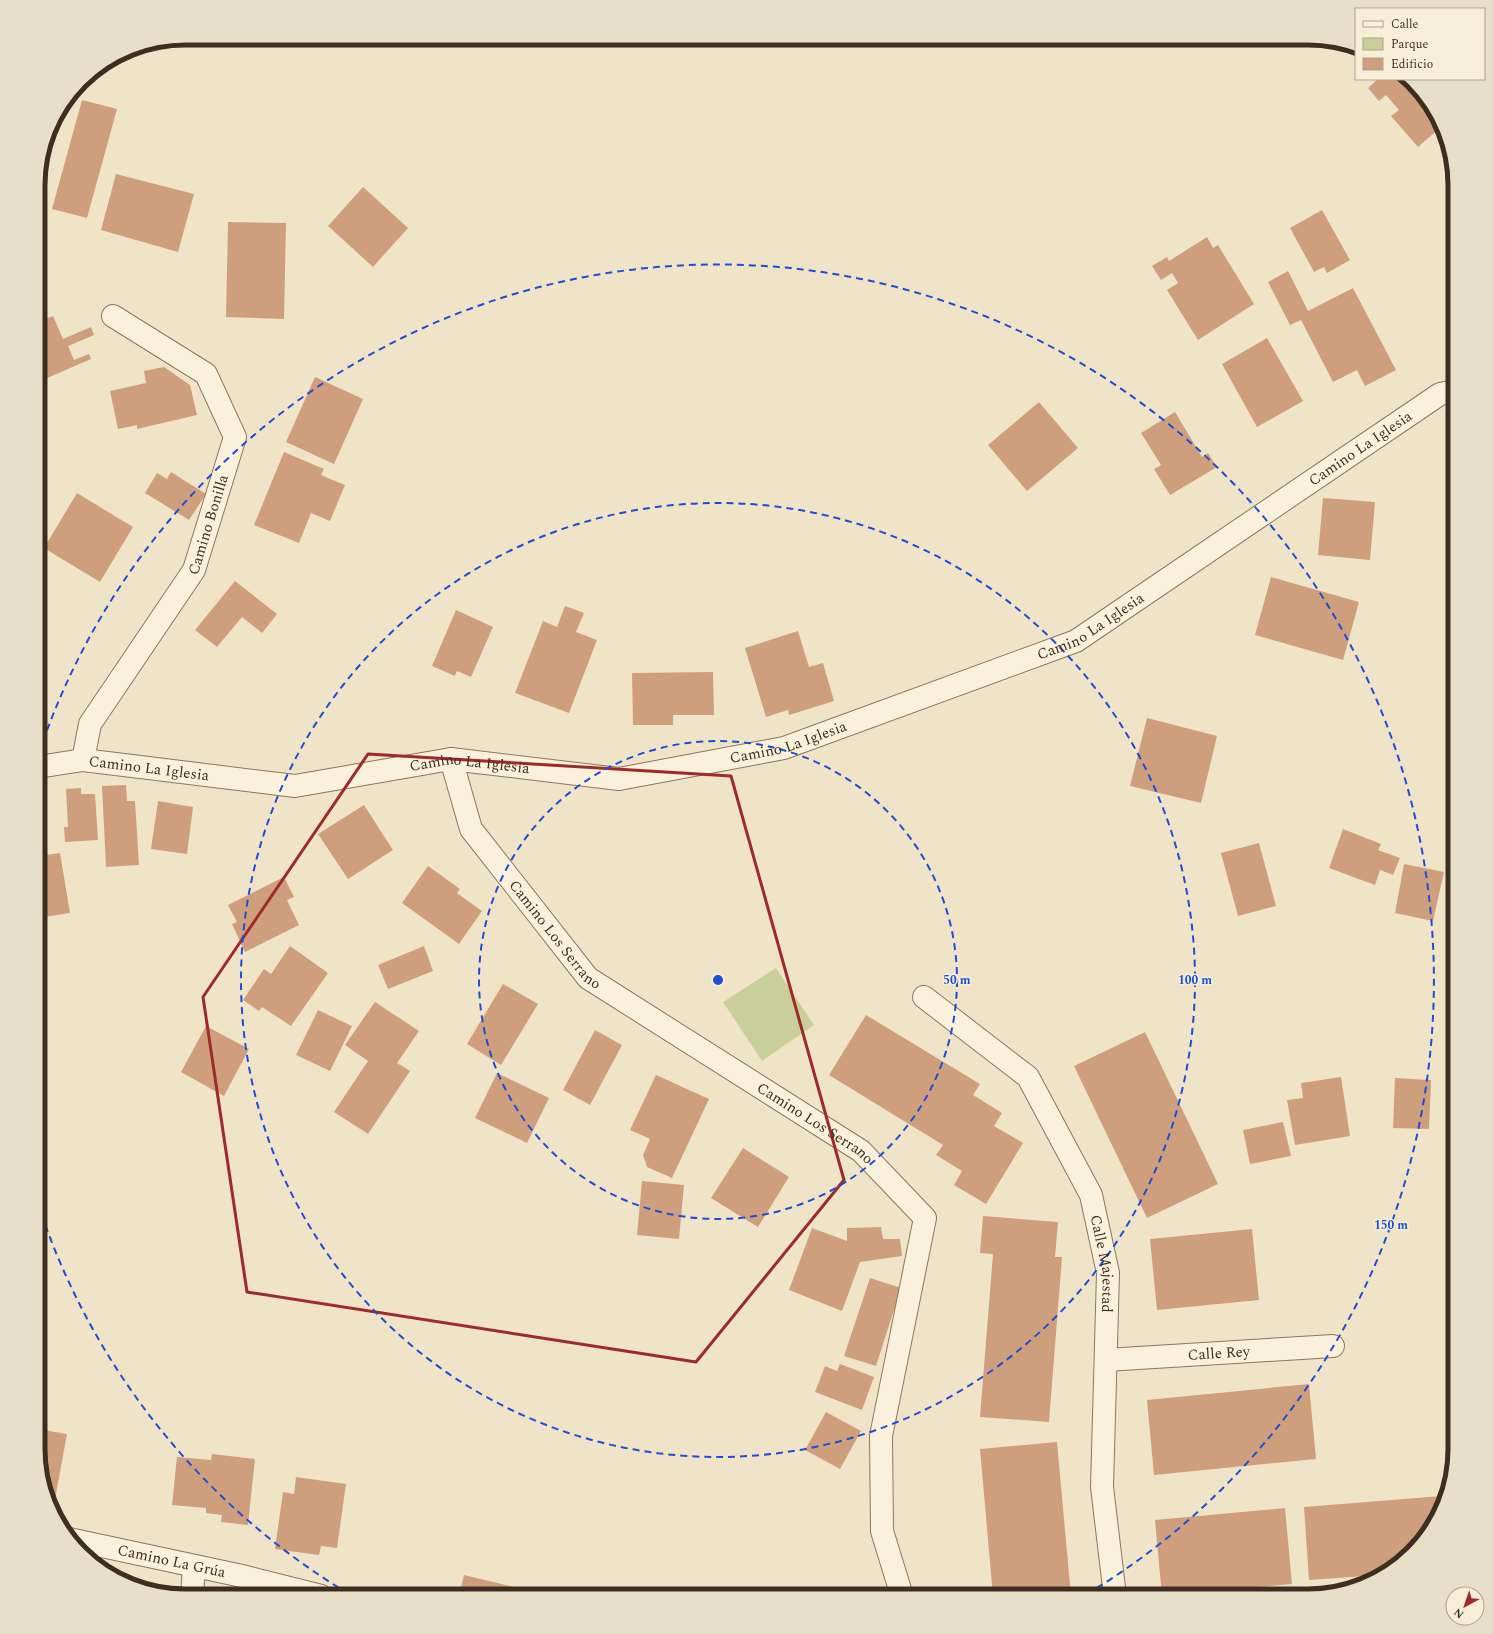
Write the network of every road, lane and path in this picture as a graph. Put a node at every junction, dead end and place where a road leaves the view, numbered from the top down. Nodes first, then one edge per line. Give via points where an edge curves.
1 (113, 316) dead end
2 (1448, 392) edge
3 (451, 759) junction
4 (83, 760) junction
5 (45, 766) edge
6 (924, 997) dead end
7 (1333, 1346) dead end
8 (1106, 1360) junction
9 (80, 1541) edge
10 (194, 1566) junction
11 (192, 1589) edge
12 (293, 1589) edge
13 (900, 1589) edge
14 (1114, 1589) edge

1 - 4 street, Camino Bonilla via 206,374 235,436 194,570 90,724
2 - 3 street, Camino La Iglesia via 1440,394 1076,641 784,748 619,779
3 - 4 street, Camino La Iglesia via 295,786
3 - 13 street, Camino Los Serrano via 470,829 588,978 861,1151 925,1218 881,1436 882,1531
4 - 5 street, Camino La Iglesia
6 - 8 street, Calle Majestad via 1028,1077 1091,1195 1108,1273
7 - 8 street, Calle Rey
8 - 14 street, Calle Majestad via 1102,1487
9 - 10 street, Camino La Grúa
10 - 11 street
10 - 12 street, Camino La Grúa

